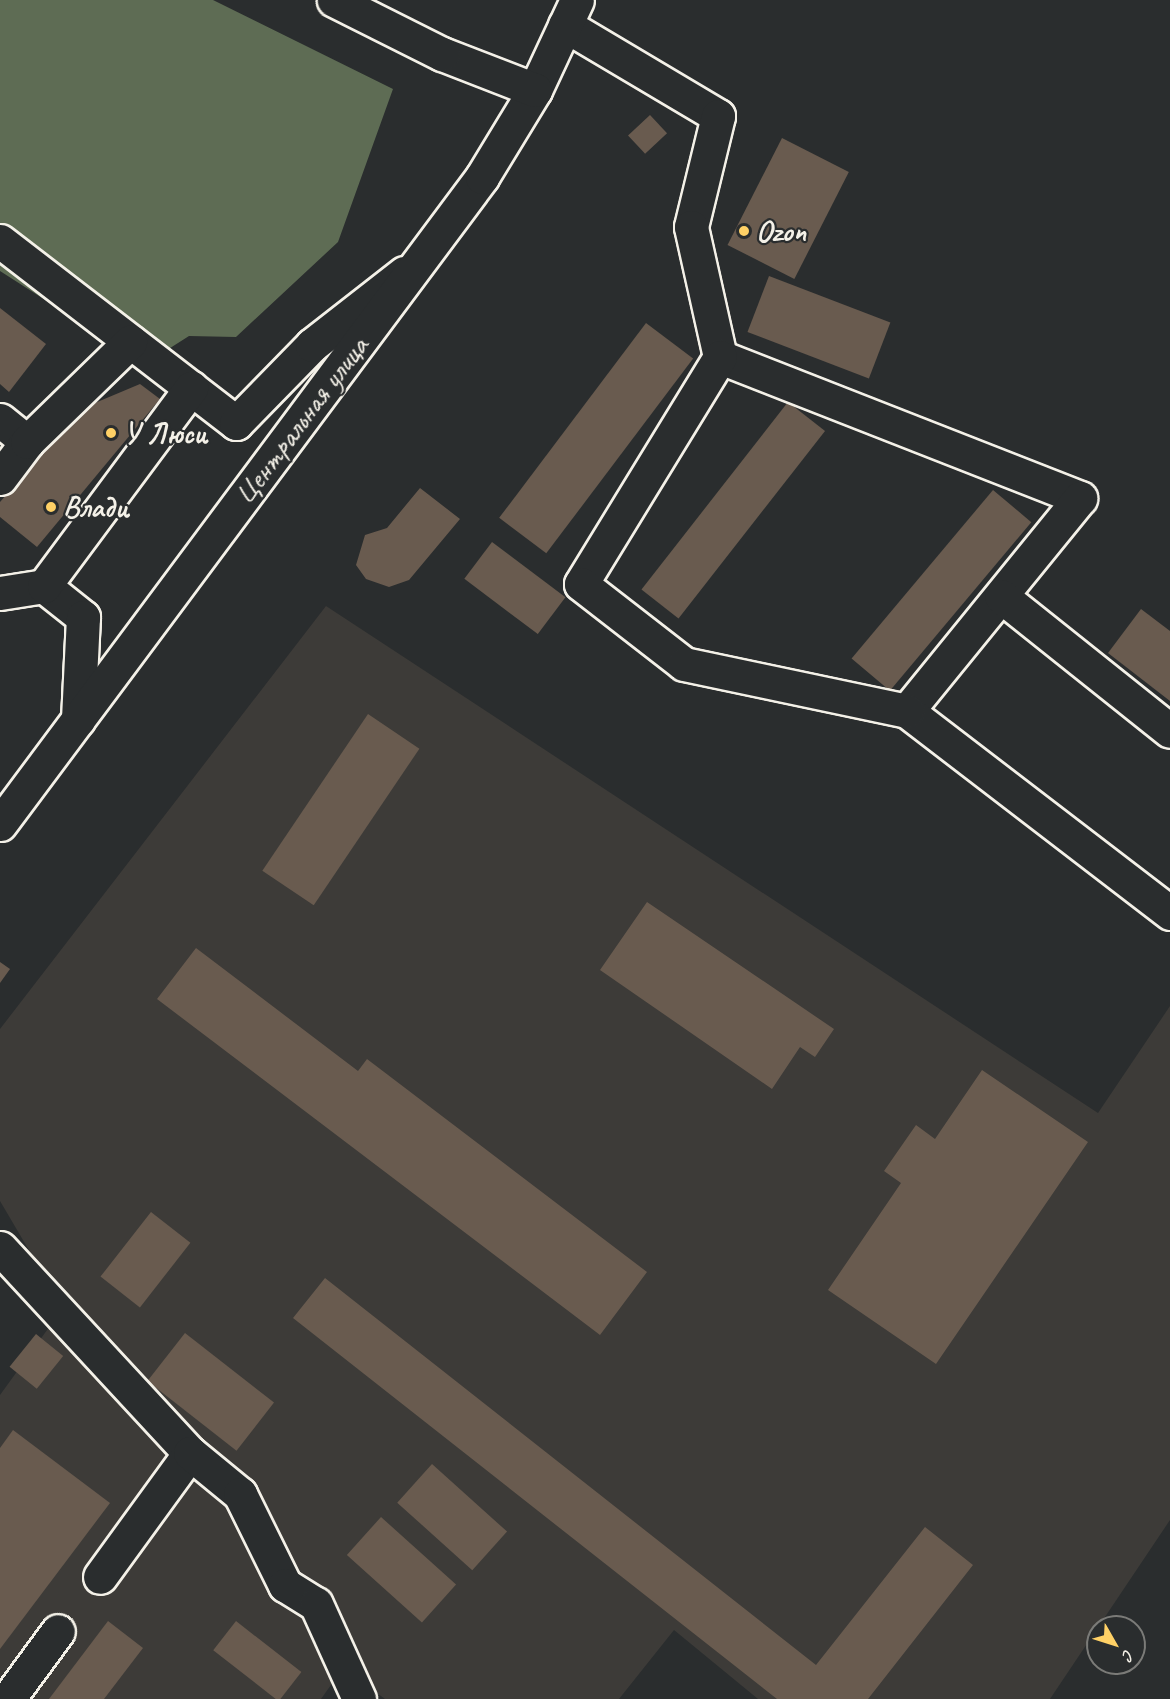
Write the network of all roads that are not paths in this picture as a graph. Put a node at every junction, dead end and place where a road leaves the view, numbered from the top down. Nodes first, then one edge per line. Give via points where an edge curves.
1 (334, 0) edge
2 (571, 12) edge
3 (535, 90) junction
4 (0, 241) edge
5 (420, 260) junction
6 (130, 342) junction
7 (720, 357) junction
8 (191, 388) junction
9 (0, 420) edge
10 (27, 441) junction
11 (0, 478) edge
12 (44, 586) junction
13 (0, 593) edge
14 (1001, 596) junction
15 (907, 711) junction
16 (78, 720) junction
17 (1170, 731) edge
18 (0, 824) edge
19 (1170, 913) edge
20 (0, 1248) edge
21 (190, 1453) junction
22 (100, 1577) dead end
23 (58, 1631) dead end
24 (8, 1699) edge
25 (359, 1699) edge

1 - 3 main road via 442,54
2 - 3 main road, Центральная улица
2 - 7 main road via 718,117 691,227
3 - 5 main road, Центральная улица via 482,177
4 - 6 main road
5 - 8 main road via 312,345 236,423
5 - 16 main road, Центральная улица
6 - 8 main road
6 - 10 main road
7 - 14 main road via 1080,498
7 - 15 main road via 581,584 684,664
8 - 12 main road
9 - 10 main road
10 - 11 main road
12 - 13 main road
12 - 16 main road via 83,617
14 - 15 main road
14 - 17 main road
15 - 19 main road
16 - 18 main road, Центральная улица
20 - 21 main road
21 - 22 main road
21 - 25 main road via 240,1494 285,1585 316,1604
23 - 24 main road

